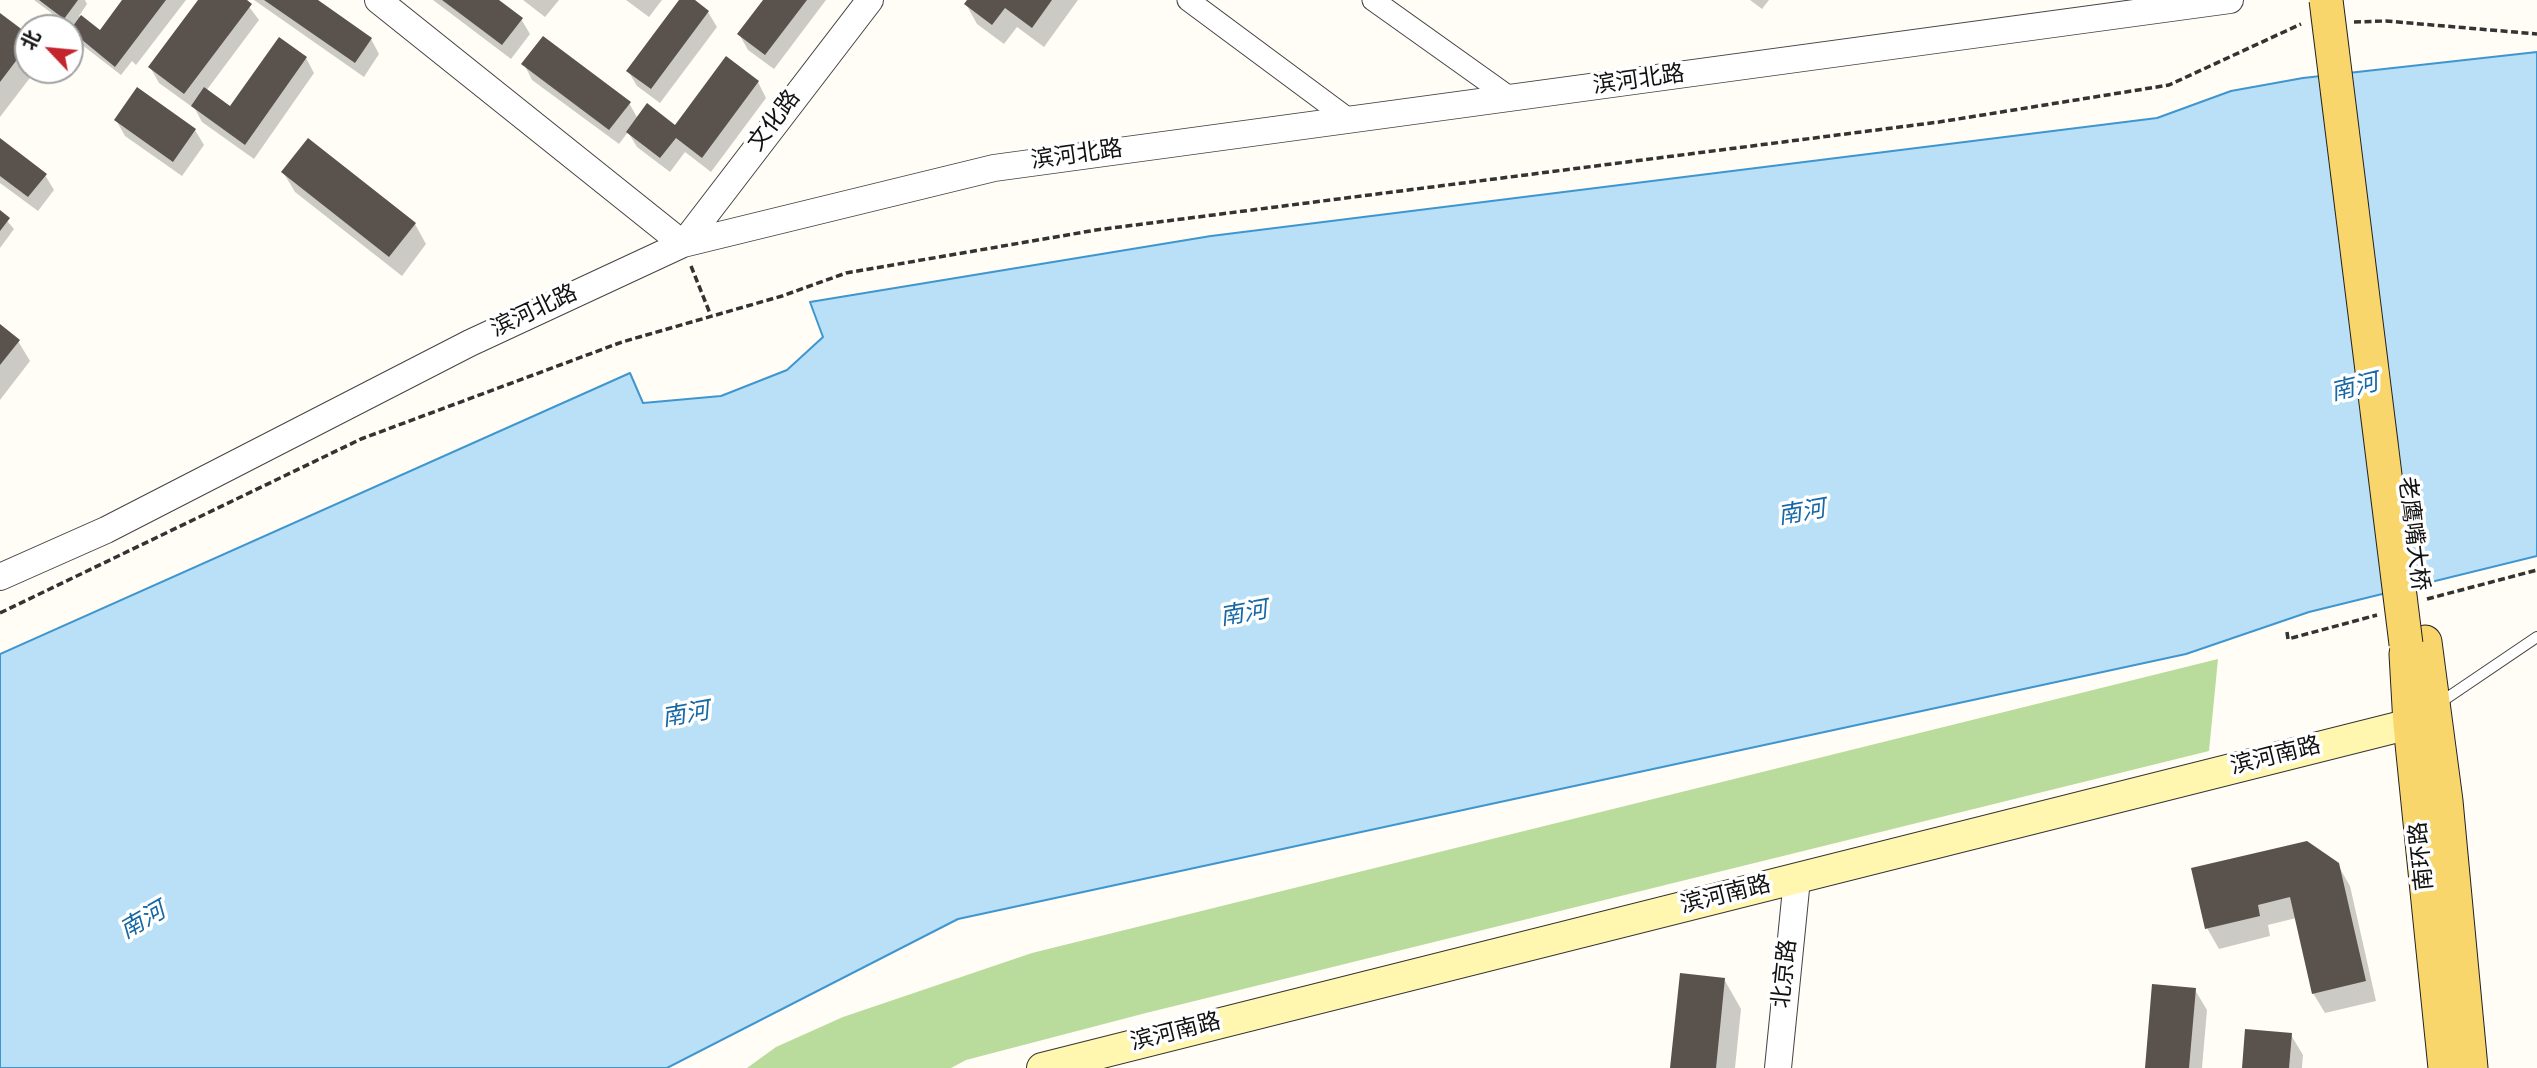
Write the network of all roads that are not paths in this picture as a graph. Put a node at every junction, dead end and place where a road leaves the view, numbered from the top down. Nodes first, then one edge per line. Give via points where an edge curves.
1 (378, 0) edge
2 (870, 0) edge
3 (1188, 0) edge
4 (1373, 0) edge
5 (2230, 0) edge
6 (2333, 11) edge
7 (1512, 99) junction
8 (1351, 121) junction
9 (683, 244) junction
10 (0, 577) edge
11 (2537, 637) edge
12 (2415, 643) joint
13 (2422, 716) junction
14 (1797, 879) junction
15 (1042, 1068) edge
16 (1778, 1068) edge
17 (2445, 1068) edge
18 (2471, 1068) edge

1 - 9 street
2 - 9 street, 文化路
3 - 8 street
4 - 7 street
5 - 7 street, 滨河北路
6 - 12 main road, 老鹰嘴大桥, bridge
7 - 8 street, 滨河北路
8 - 9 street, 滨河北路 via 994,168
9 - 10 street, 滨河北路 via 470,343 106,530
11 - 13 lane
12 - 13 main road, 南环路
13 - 14 main road, 滨河南路
13 - 17 main road, 南环路
13 - 18 main road via 2446,801
14 - 15 main road, 滨河南路
14 - 16 street, 北京路

